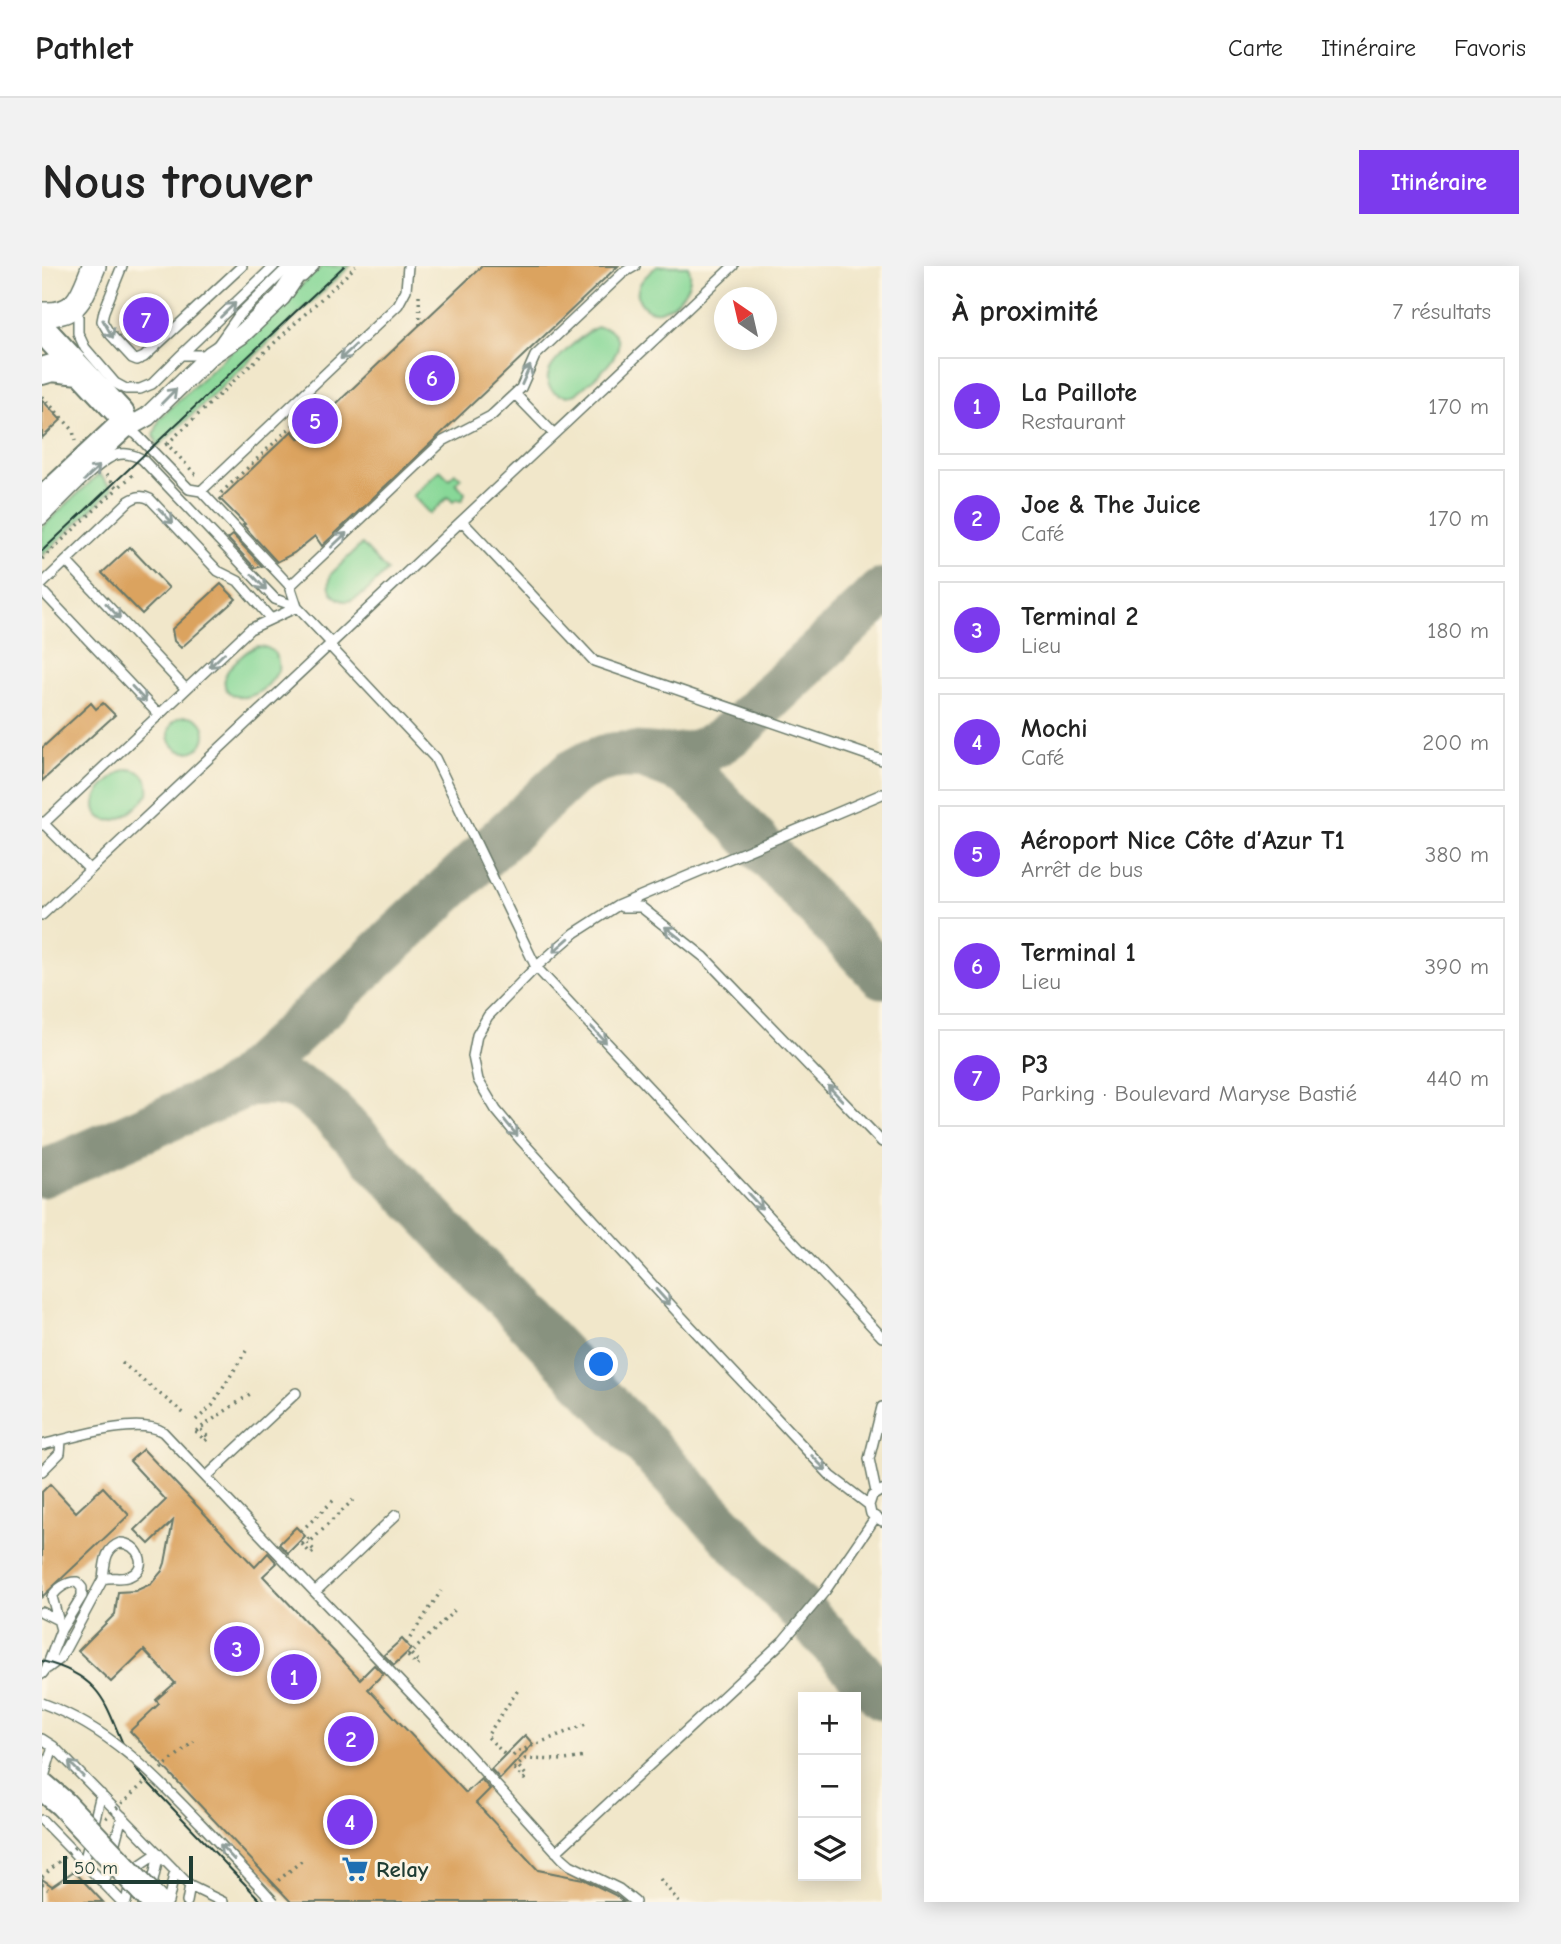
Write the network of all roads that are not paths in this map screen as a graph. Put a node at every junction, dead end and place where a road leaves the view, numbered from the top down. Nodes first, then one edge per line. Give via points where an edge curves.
1 (94, 266) edge
2 (122, 266) edge
3 (242, 266) edge
4 (274, 266) edge
5 (289, 266) edge
6 (302, 266) edge
7 (314, 266) edge
8 (408, 266) edge
9 (635, 266) edge
10 (733, 266) edge
11 (281, 297) junction
12 (53, 339) edge
13 (181, 355) junction
14 (211, 355) junction
15 (515, 394) junction
16 (121, 427) junction
17 (554, 434) junction
18 (201, 491) junction
19 (42, 501) edge
20 (42, 520) edge
21 (462, 521) junction
22 (66, 561) junction
23 (42, 584) edge
24 (290, 586) junction
25 (42, 591) edge
26 (297, 607) junction
27 (271, 619) junction
28 (330, 644) junction
29 (186, 689) junction
30 (159, 715) junction
31 (882, 760) edge
32 (882, 794) edge
33 (43, 823) edge
34 (90, 870) junction
35 (617, 906) junction
36 (42, 915) edge
37 (536, 967) junction
38 (882, 1142) edge
39 (882, 1337) edge
40 (296, 1393) dead end
41 (882, 1407) edge
42 (61, 1441) junction
43 (42, 1445) edge
44 (42, 1471) edge
45 (206, 1477) junction
46 (879, 1491) edge
47 (869, 1505) junction
48 (396, 1515) dead end
49 (878, 1519) edge
50 (103, 1578) junction
51 (315, 1592) junction
52 (42, 1612) edge
53 (60, 1625) junction
54 (44, 1672) edge
55 (42, 1703) edge
56 (42, 1739) edge
57 (53, 1746) junction
58 (42, 1786) edge
59 (101, 1794) junction
60 (121, 1816) junction
61 (42, 1820) edge
62 (556, 1852) junction
63 (159, 1854) junction
64 (84, 1863) junction
65 (174, 1870) junction
66 (104, 1884) junction
67 (190, 1886) junction
68 (124, 1902) edge
69 (148, 1902) edge
70 (155, 1902) edge
71 (168, 1902) edge
72 (187, 1902) edge
73 (223, 1902) edge
74 (274, 1902) edge
75 (635, 1902) edge

1 - 12 street
2 -> 3 lane via 102,321 137,360
13 -> 4 lane
5 - 14 lane via 239,314
6 - 11 street
7 - 11 lane
8 -> 18 lane via 406,290 398,305
15 -> 9 lane via 535,356
10 - 17 lane
11 - 14 street via 241,335
12 - 13 lane via 77,320 85,348 120,386 132,390 146,387
12 - 16 main road via 109,424
13 - 14 lane
16 -> 14 street via 147,417
15 - 17 lane
24 -> 15 lane via 443,441 491,416
16 - 18 lane via 136,434 189,489
16 - 19 main road
17 - 21 lane
18 - 24 lane
20 -> 26 lane via 104,461 120,454 136,456 275,599
21 - 28 lane
21 - 31 lane via 594,661
22 - 23 lane
22 -> 27 lane via 130,501 145,497 218,571 238,580
22 -> 29 lane
24 - 26 lane
25 -> 30 lane
26 - 27 lane
26 - 28 lane
27 -> 29 lane via 250,629
28 - 34 lane
28 - 37 lane via 435,758
29 - 30 lane
30 - 33 lane
32 - 35 lane
33 - 34 lane
34 - 36 lane
35 -> 37 lane via 575,933
38 -> 35 lane via 704,957 641,907
37 -> 39 lane
37 -> 47 lane via 488,1016 477,1035 473,1056 478,1080 496,1110 831,1476
40 - 45 lane
41 - 46 lane via 869,1459
42 - 43 lane
42 - 44 lane via 60,1453
42 - 45 lane via 135,1425 152,1426
45 - 51 lane
46 - 47 lane
47 - 49 lane
48 - 51 lane
49 - 62 lane via 783,1641
50 - 50 lane via 132,1576 141,1560 136,1549 126,1543 114,1545 105,1559
50 - 54 lane via 60,1659
51 - 62 lane
52 - 53 lane
53 - 53 lane via 53,1595 72,1581 79,1583 82,1596
53 - 54 lane
74 -> 55 lane, bridge via 131,1754
56 - 57 lane
57 - 58 lane
59 -> 57 lane
58 - 70 main road, bridge
59 - 60 lane
59 - 64 lane
60 - 63 lane
60 - 66 lane
61 - 64 lane
62 - 75 lane
63 - 65 lane
63 - 68 lane via 134,1870
63 - 69 lane
64 - 66 lane
65 - 67 lane
65 - 71 lane
66 - 68 lane
67 - 72 lane
67 - 73 lane

